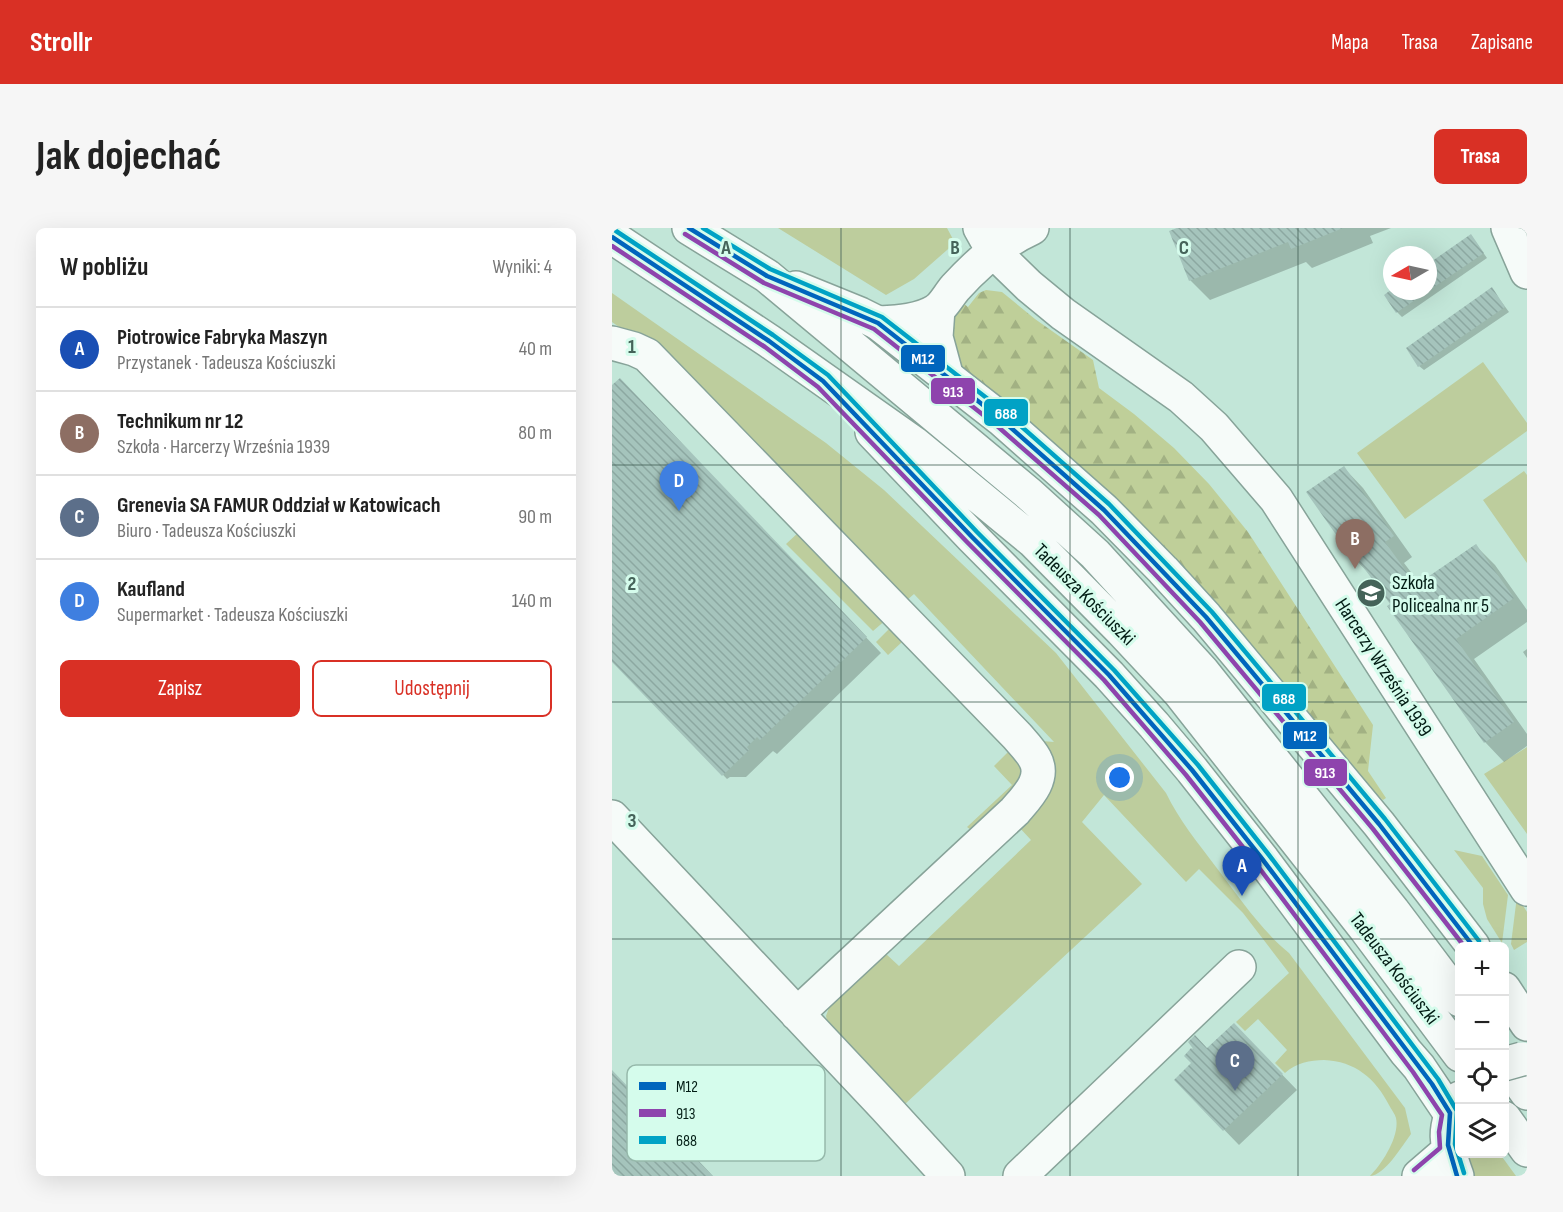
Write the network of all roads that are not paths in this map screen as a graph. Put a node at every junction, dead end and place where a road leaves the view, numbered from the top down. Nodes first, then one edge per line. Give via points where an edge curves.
1 (689, 228) edge
2 (1032, 228) edge
3 (1508, 228) edge
4 (612, 237) edge
5 (986, 239) edge
6 (1527, 272) edge
7 (767, 276) junction
8 (938, 309) junction
9 (878, 323) junction
10 (612, 343) edge
11 (946, 374) junction
12 (823, 381) junction
13 (612, 817) edge
14 (1527, 889) edge
15 (1470, 942) edge
16 (1239, 967) dead end
17 (1457, 996) edge
18 (1509, 996) edge
19 (797, 1014) junction
20 (1527, 1024) edge
21 (1456, 1050) edge
22 (1514, 1061) edge
23 (1527, 1093) edge
24 (1455, 1106) edge
25 (1509, 1125) edge
26 (1527, 1150) edge
27 (1453, 1163) edge
28 (948, 1176) edge
29 (1020, 1176) edge
30 (1419, 1176) edge

1 - 7 main road, Tadeusza Kościuszki
2 - 5 main road
3 - 6 main road
4 - 12 main road, Tadeusza Kościuszki
5 - 8 main road
5 - 14 main road, Harcerzy Września 1939 via 1029,286 1063,314 1181,397 1214,427 1276,499
7 - 9 main road
7 - 17 main road, Tadeusza Kościuszki via 1029,494 1095,554 1203,672
8 - 9 main road via 916,318
8 - 11 main road via 936,337
9 - 11 main road
10 - 19 main road via 647,355 1017,736 1036,761 1038,775 1032,792 1015,811
11 - 15 main road via 1104,510 1163,570 1371,815
12 - 21 main road, Tadeusza Kościuszki via 915,444 1033,541 1144,654 1180,693
12 - 24 main road via 1109,675 1184,761 1419,1067
13 - 19 main road
16 - 29 main road
18 - 20 main road
19 - 28 main road
22 - 23 main road
24 - 27 main road via 1446,1133
25 - 26 main road
27 - 30 main road

